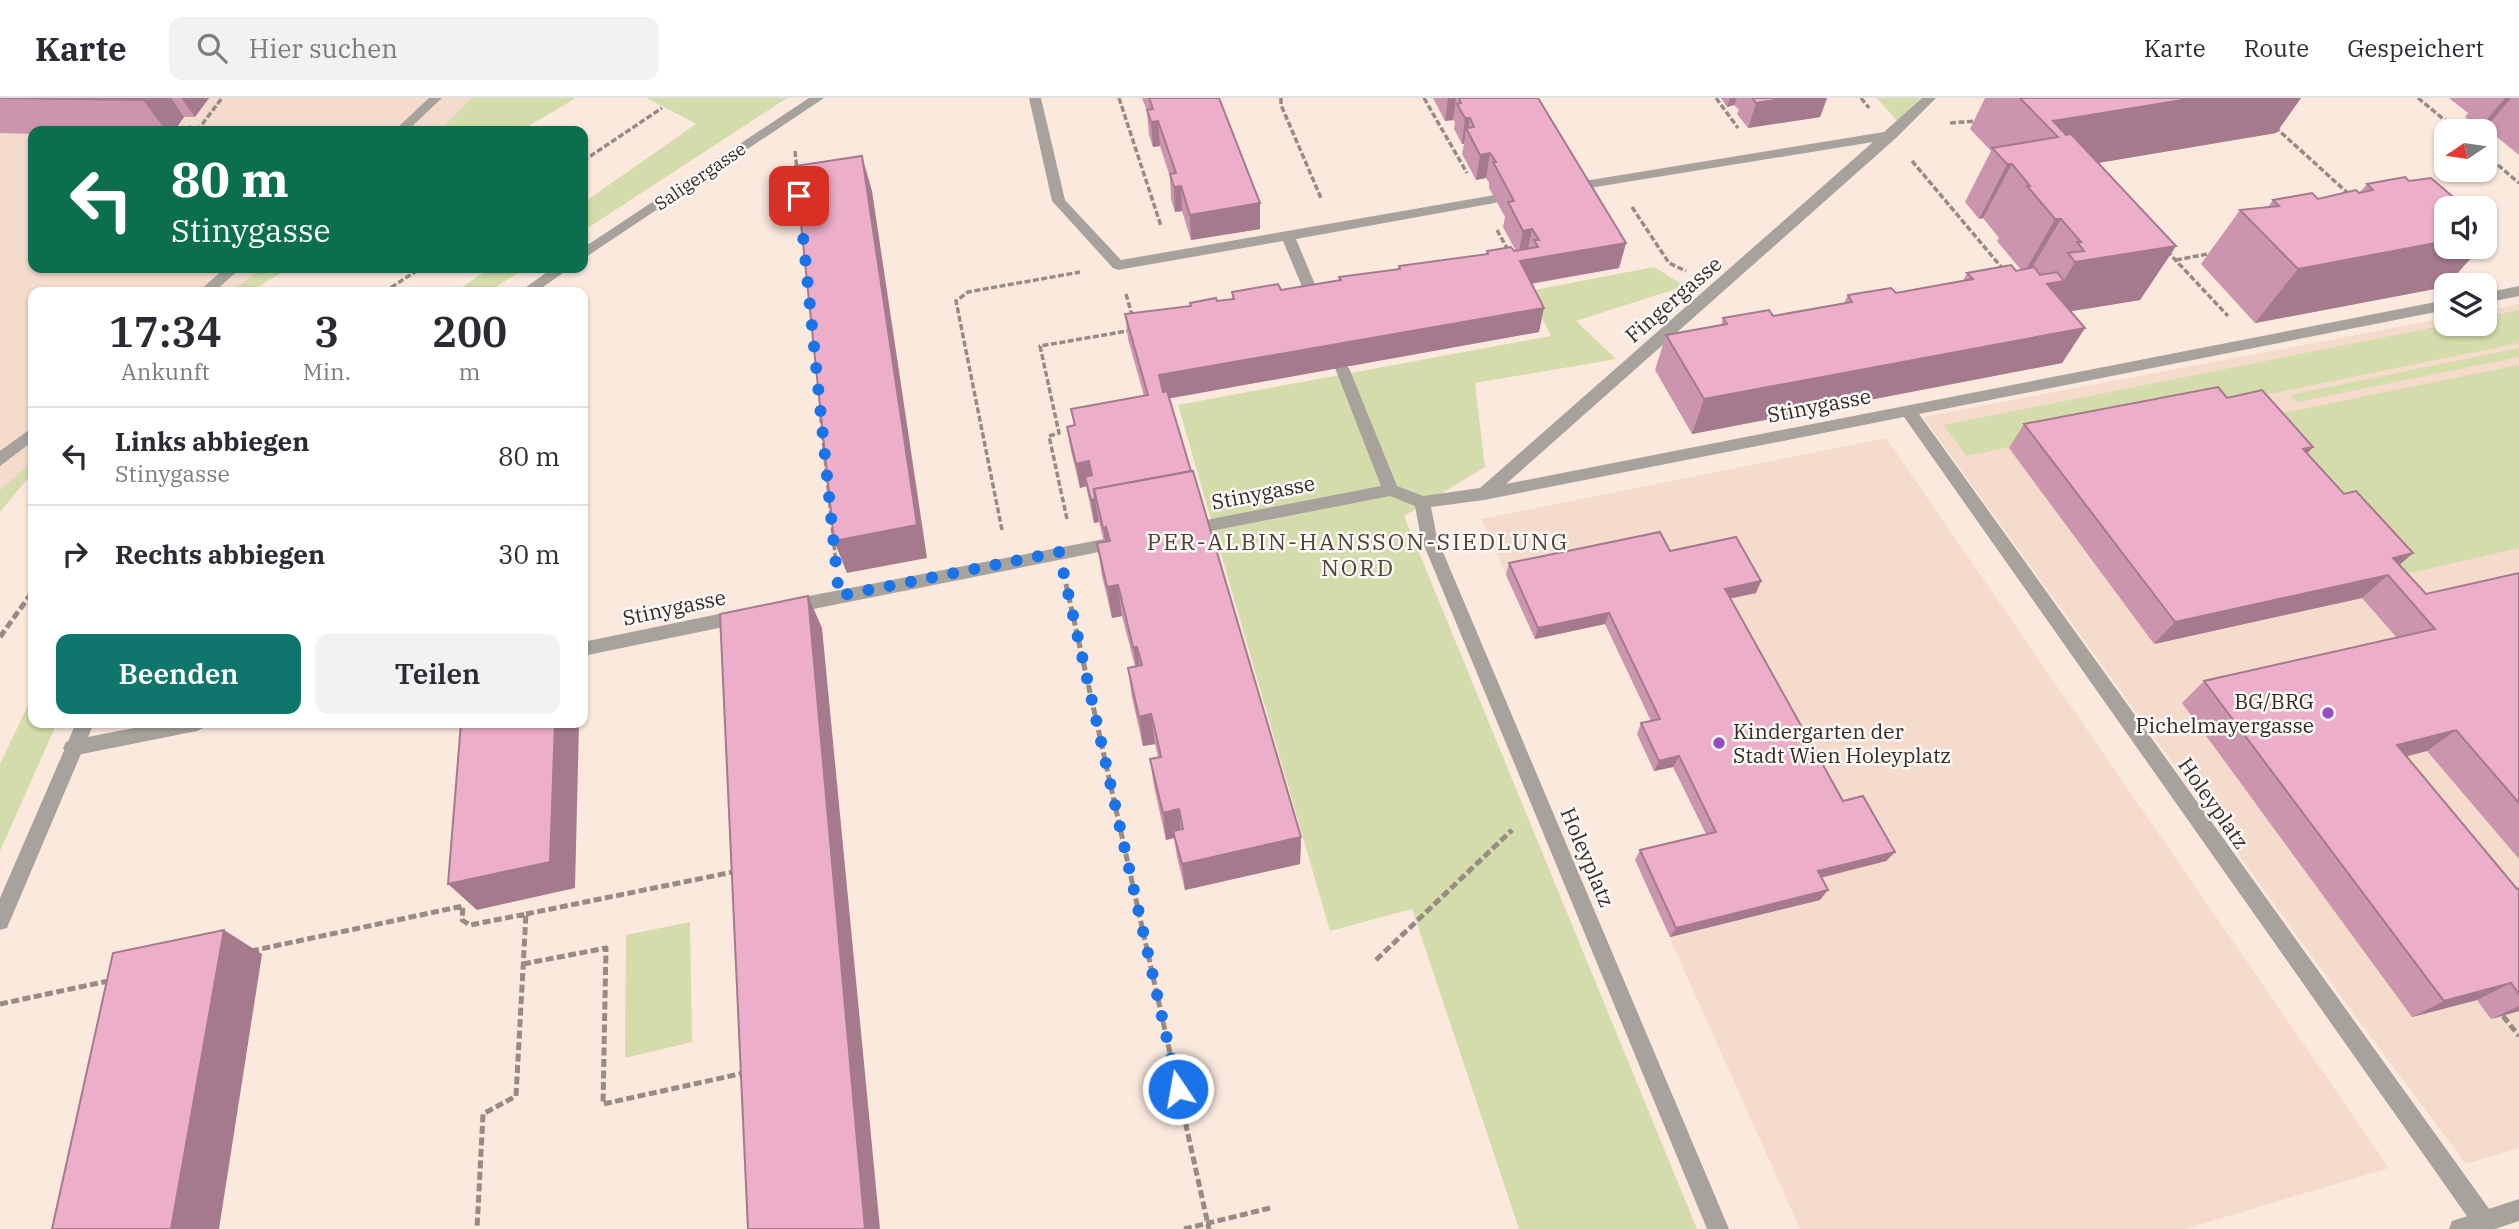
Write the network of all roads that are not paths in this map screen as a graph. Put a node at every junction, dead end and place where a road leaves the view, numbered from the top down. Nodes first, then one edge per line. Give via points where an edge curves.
1 (436, 98) edge
2 (818, 98) edge
3 (1035, 98) edge
4 (1930, 98) edge
5 (405, 126) edge
6 (1891, 135) junction
7 (1571, 187) edge
8 (1489, 200) road end
9 (1288, 236) junction
10 (588, 251) edge
11 (228, 273) edge
12 (555, 273) edge
13 (211, 287) edge
14 (534, 287) edge
15 (2519, 291) edge
16 (2497, 296) edge
17 (2434, 307) edge
18 (1317, 308) edge
19 (1342, 368) edge
20 (1908, 411) junction
21 (28, 437) edge
22 (0, 460) edge
23 (1391, 490) junction
24 (1483, 494) junction
25 (1422, 502) junction
26 (1201, 527) edge
27 (1104, 545) edge
28 (588, 648) edge
29 (82, 728) edge
30 (172, 728) edge
31 (72, 748) junction
32 (0, 921) edge
33 (2519, 1210) edge
34 (2484, 1221) junction
35 (1718, 1229) edge
36 (2460, 1229) edge

1 - 5 street
2 - 10 street, Saligergasse
3 - 9 street via 1059,201 1118,265
4 - 6 street, Fingergasse
6 - 7 street
6 - 24 street, Fingergasse
8 - 9 street
9 - 18 street
11 - 13 street
12 - 14 street
15 - 16 street
17 - 20 street, Stinygasse
19 - 23 street
20 - 24 street, Stinygasse
20 - 34 street, Holeyplatz
21 - 22 street
23 - 25 street, Stinygasse
23 - 26 street, Stinygasse
24 - 25 street, Stinygasse
25 - 35 street, Holeyplatz via 1429,538
27 - 28 street, Stinygasse
29 - 31 street
30 - 31 street
31 - 32 street
33 - 34 street
34 - 36 street

